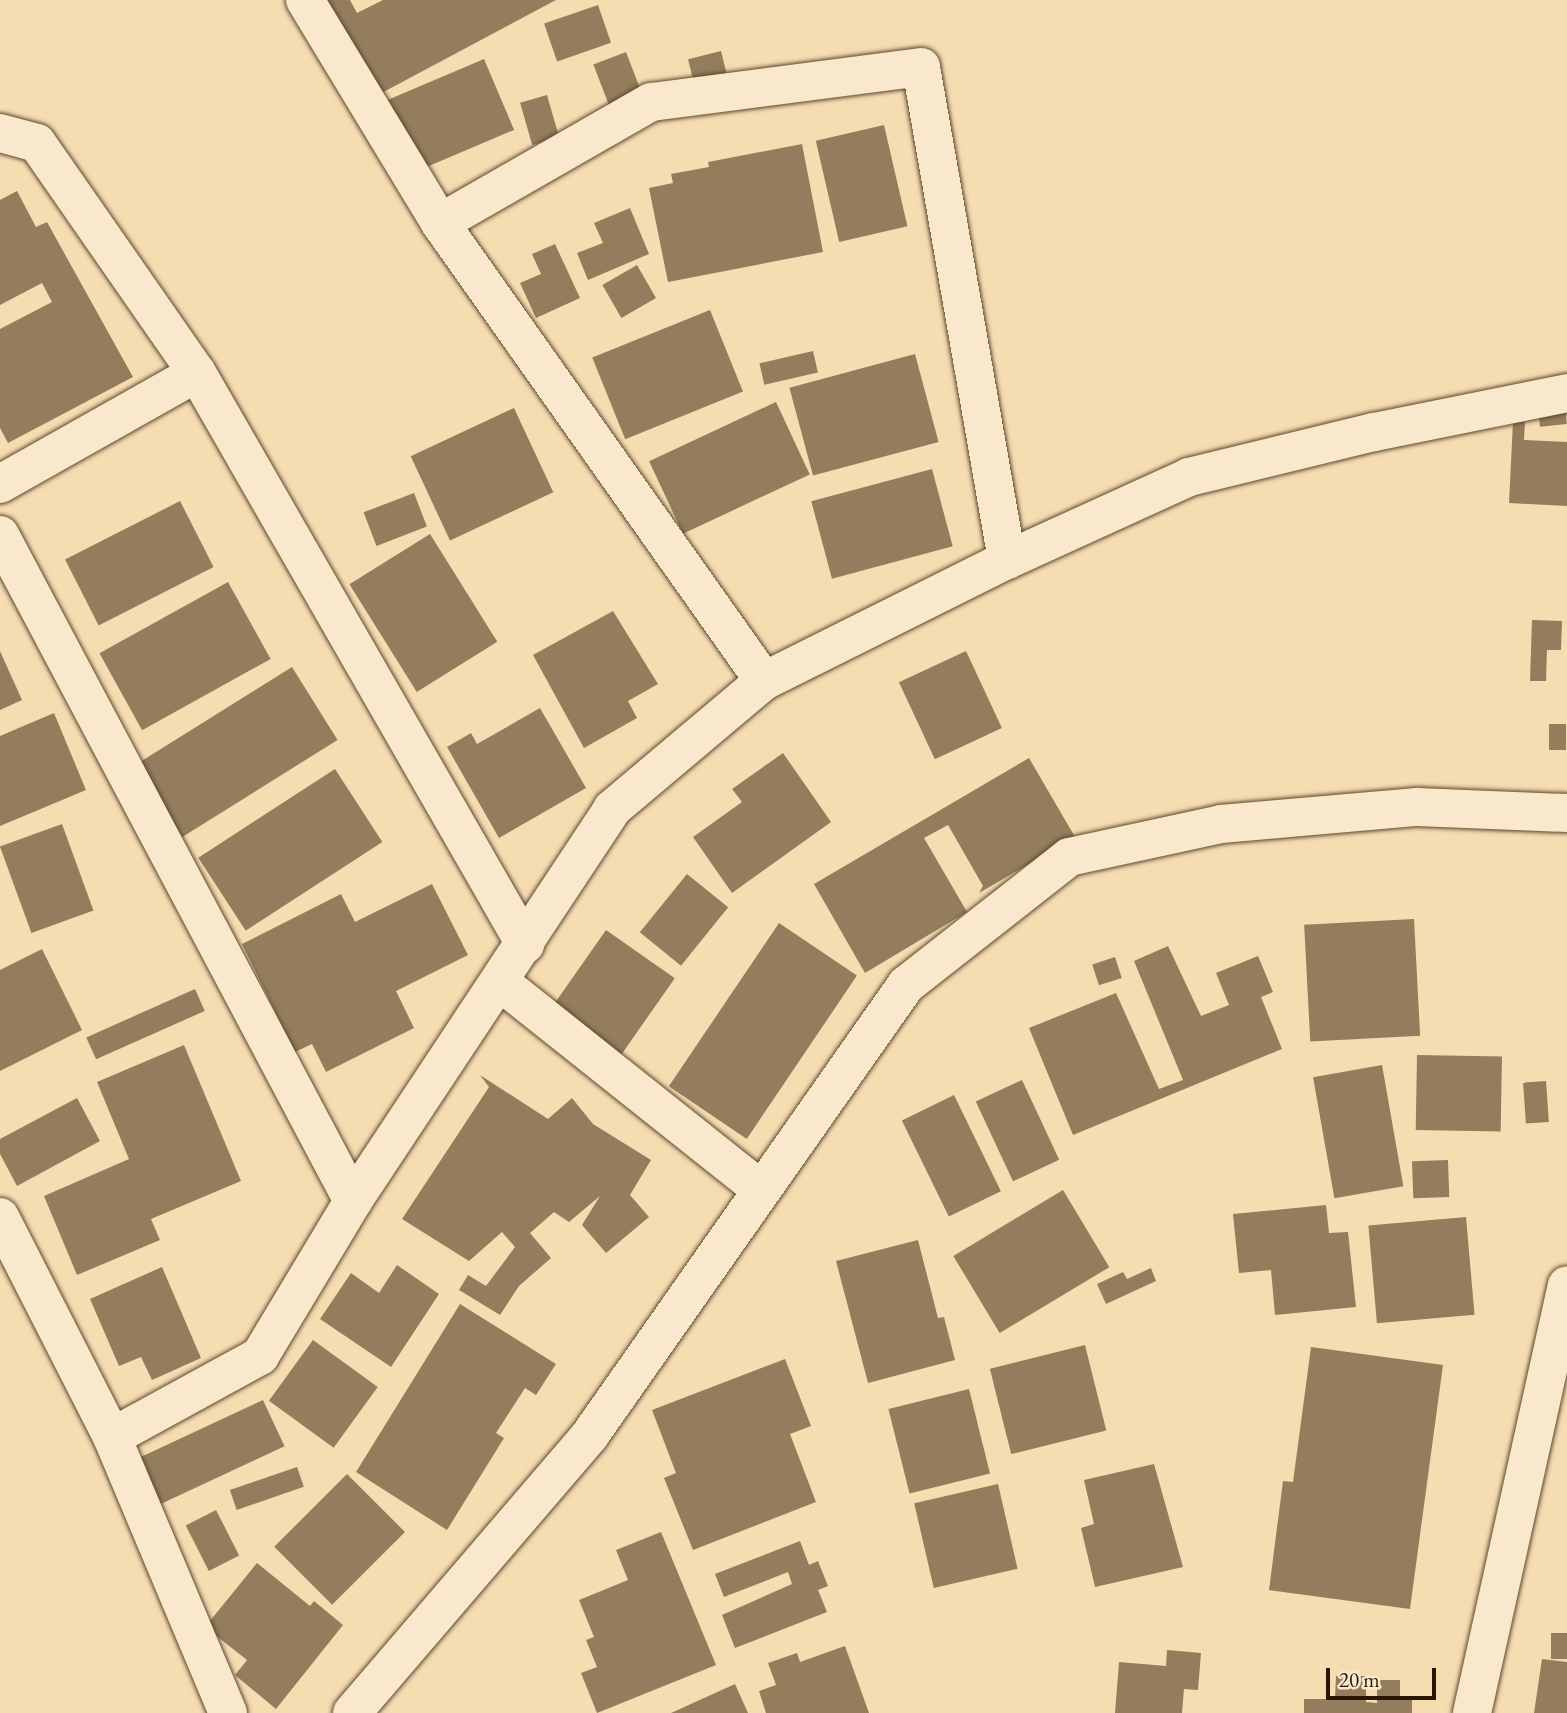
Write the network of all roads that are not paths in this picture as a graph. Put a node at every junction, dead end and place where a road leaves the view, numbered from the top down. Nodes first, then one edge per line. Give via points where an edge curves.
1 (305, 0) edge
2 (0, 133) edge
3 (440, 223) junction
4 (197, 373) junction
5 (1567, 393) edge
6 (0, 484) edge
7 (0, 535) edge
8 (1007, 560) junction
9 (764, 681) junction
10 (1567, 813) edge
11 (525, 944) junction
12 (500, 982) junction
13 (760, 1189) junction
14 (353, 1201) junction
15 (0, 1217) edge
16 (1567, 1285) edge
17 (112, 1437) junction
18 (228, 1713) edge
19 (352, 1713) edge
20 (1472, 1713) edge

1 - 3 street
2 - 4 street via 37,144
3 - 8 street via 650,102 921,67
3 - 9 street
4 - 6 street
4 - 11 street
5 - 8 street via 1374,432 1189,477
7 - 14 street
8 - 9 street
9 - 11 street via 611,809
10 - 13 street via 1416,807 1234,823 1069,857 906,985
11 - 12 street
12 - 13 street
12 - 14 street
13 - 19 street via 590,1435
14 - 17 street via 260,1356
15 - 17 street
16 - 20 street
17 - 18 street

